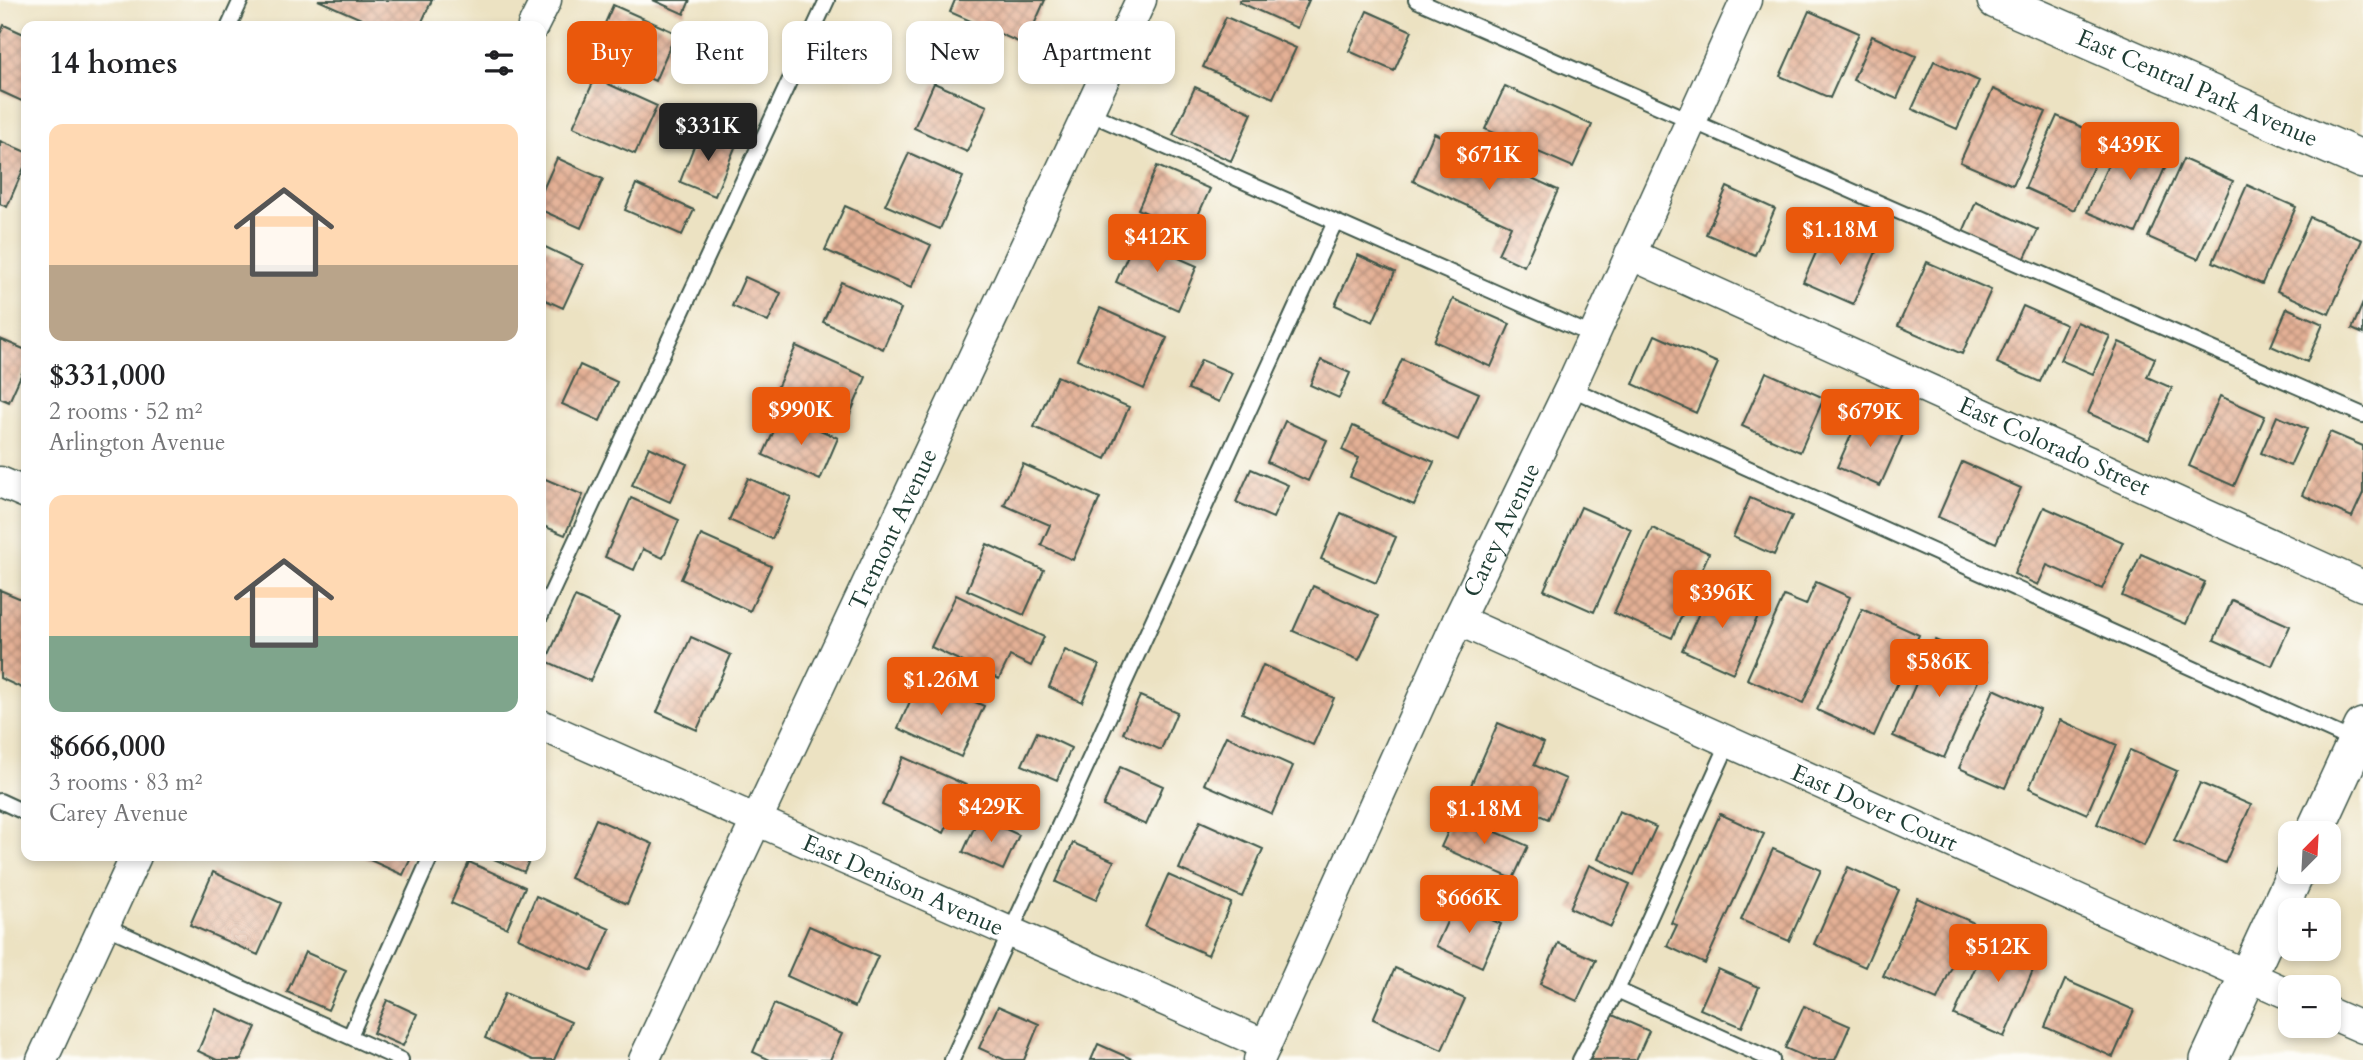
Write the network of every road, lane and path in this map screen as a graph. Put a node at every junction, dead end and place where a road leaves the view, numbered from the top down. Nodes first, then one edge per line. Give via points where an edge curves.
1 (241, 0) edge
2 (546, 0) edge
3 (827, 0) edge
4 (1141, 0) edge
5 (1416, 0) edge
6 (1746, 0) edge
7 (1996, 0) edge
8 (231, 21) edge
9 (536, 21) edge
10 (1088, 113) junction
11 (1690, 121) junction
12 (2363, 160) edge
13 (1335, 222) junction
14 (1630, 254) junction
15 (1594, 336) junction
16 (1570, 388) junction
17 (2363, 415) edge
18 (2363, 586) edge
19 (546, 604) edge
20 (1458, 620) junction
21 (546, 727) edge
22 (2359, 735) edge
23 (1729, 742) junction
24 (0, 801) edge
25 (21, 811) edge
26 (755, 819) junction
27 (2320, 821) edge
28 (130, 861) edge
29 (429, 861) edge
30 (2290, 884) edge
31 (103, 925) junction
32 (1010, 933) junction
33 (2247, 976) junction
34 (2278, 989) edge
35 (1617, 990) junction
36 (2341, 1018) edge
37 (2363, 1028) edge
38 (350, 1036) junction
39 (1263, 1053) edge
40 (42, 1060) edge
41 (401, 1060) edge
42 (644, 1060) edge
43 (952, 1060) edge
44 (1580, 1060) edge
45 (1772, 1060) edge
46 (2208, 1060) edge

1 - 8 lane
2 - 9 street
3 - 19 lane
4 - 10 street, Tremont Avenue
5 - 11 lane
6 - 11 street, Carey Avenue
7 - 12 street, East Central Park Avenue
10 - 13 lane
10 - 26 street, Tremont Avenue
11 - 14 street, Carey Avenue
11 - 17 lane
13 - 15 lane
13 - 32 lane
14 - 15 street, Carey Avenue
14 - 18 street, East Colorado Street
15 - 16 street, Carey Avenue
16 - 20 street, Carey Avenue
16 - 22 lane
20 - 23 street, East Dover Court
20 - 39 street, Carey Avenue
21 - 26 street, East Denison Avenue
22 - 27 street
23 - 33 street, East Dover Court
23 - 35 lane
24 - 25 lane
26 - 32 street, East Denison Avenue
26 - 42 street, Tremont Avenue
28 - 31 street
29 - 38 lane
30 - 33 street
31 - 38 lane
31 - 40 street
32 - 39 street, East Denison Avenue
32 - 43 lane
33 - 34 street, East Dover Court
33 - 46 street
35 - 44 lane
35 - 45 lane
36 - 37 street
38 - 41 lane

